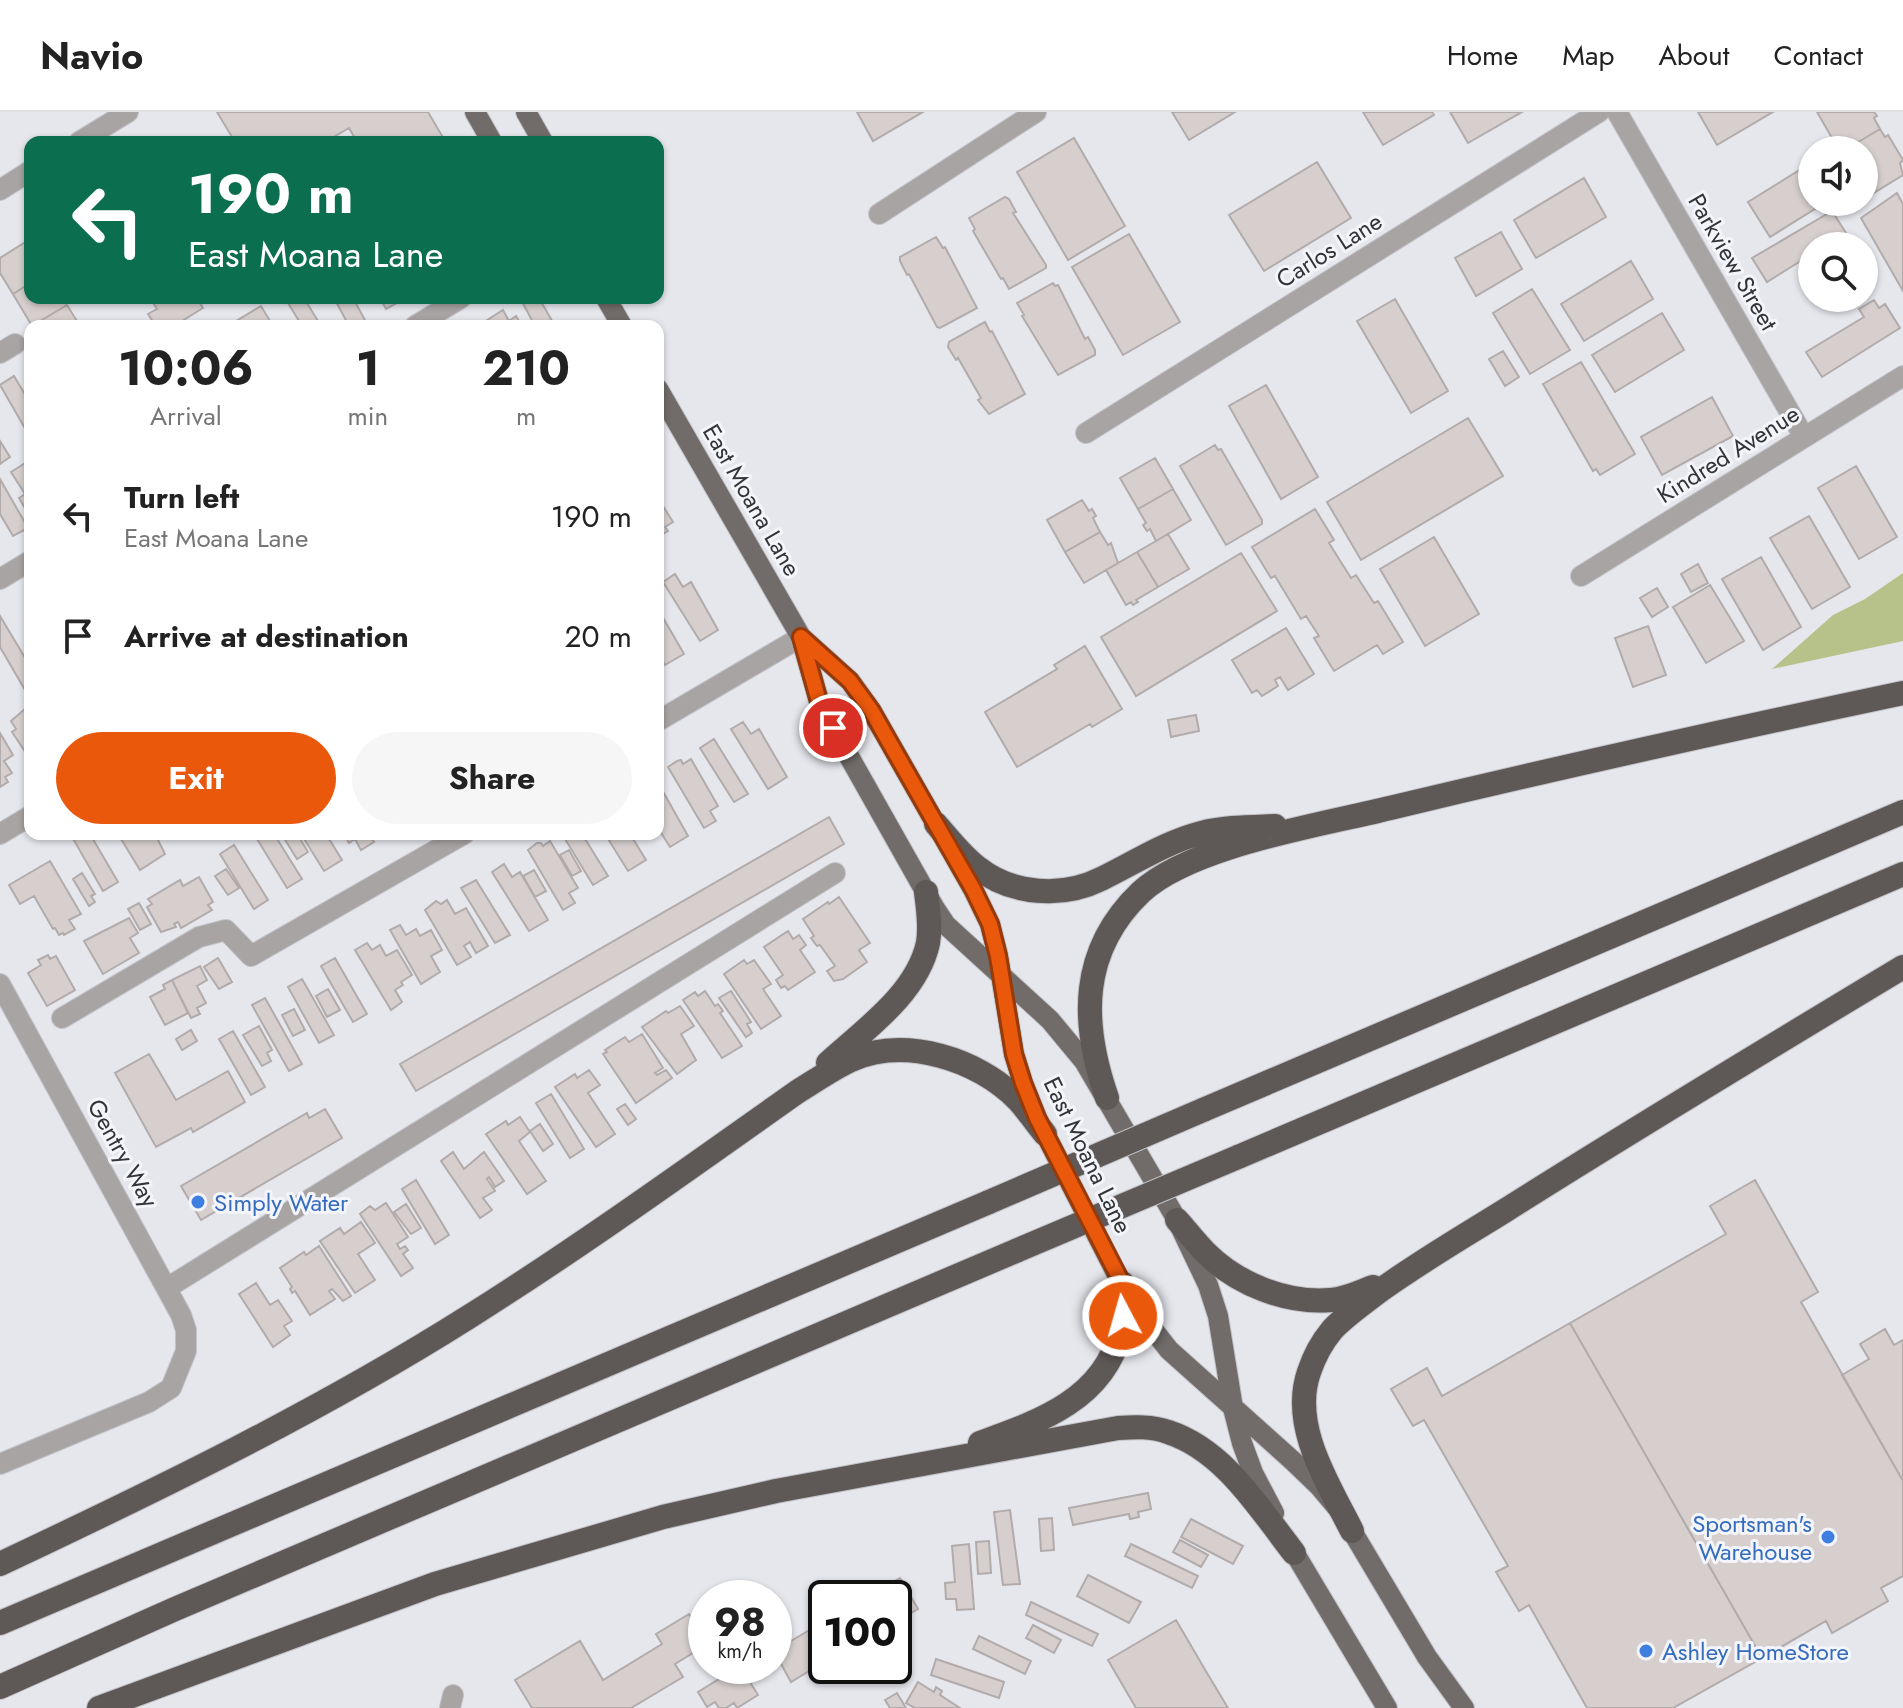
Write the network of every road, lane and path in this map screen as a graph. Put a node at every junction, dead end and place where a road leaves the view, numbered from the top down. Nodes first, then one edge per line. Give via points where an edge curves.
1 (128, 112) edge
2 (475, 112) edge
3 (526, 112) edge
4 (537, 112) edge
5 (1036, 112) edge
6 (1599, 112) edge
7 (1617, 112) edge
8 (89, 136) edge
9 (489, 136) edge
10 (541, 136) edge
11 (543, 136) edge
12 (24, 175) edge
13 (0, 190) edge
14 (879, 214) dead end
15 (451, 304) edge
16 (425, 320) edge
17 (1903, 376) edge
18 (664, 399) edge
19 (1086, 433) dead end
20 (1804, 437) junction
21 (24, 565) edge
22 (1581, 576) dead end
23 (0, 579) edge
24 (801, 637) junction
25 (1903, 693) edge
26 (664, 717) edge
27 (1903, 812) edge
28 (24, 820) edge
29 (936, 824) junction
30 (1325, 824) junction
31 (0, 834) edge
32 (454, 840) edge
33 (835, 873) dead end
34 (1903, 874) edge
35 (926, 892) junction
36 (1903, 967) edge
37 (1001, 975) junction
38 (0, 984) edge
39 (62, 1018) dead end
40 (797, 1092) junction
41 (1107, 1098) junction
42 (1045, 1134) junction
43 (1177, 1220) junction
44 (1398, 1277) junction
45 (1122, 1283) junction
46 (167, 1288) junction
47 (1233, 1408) junction
48 (0, 1464) edge
49 (917, 1466) junction
50 (1352, 1531) junction
51 (1294, 1553) junction
52 (0, 1564) edge
53 (0, 1623) edge
54 (0, 1687) edge
55 (99, 1708) edge
56 (1387, 1708) edge
57 (1464, 1708) edge

1 - 8 street
2 - 9 main road
3 - 10 main road
4 - 11 main road
5 - 14 street
6 - 19 street, Carlos Lane
7 - 20 street, Parkview Street
12 - 13 street
15 - 16 street
17 - 20 street, Kindred Avenue
18 - 24 main road, East Moana Lane
20 - 22 street, Kindred Avenue
21 - 23 street
24 - 26 street
24 - 29 main road, East Moana Lane via 850,681 871,710
24 - 35 main road, East Moana Lane via 820,705
25 - 30 highway
27 - 53 highway, bridge
28 - 31 street
29 - 30 highway via 979,869 1019,889 1043,891 1097,881 1200,833
29 - 37 main road, East Moana Lane via 990,924
30 - 41 highway via 1225,849 1163,874 1116,922 1093,966 1090,987 1090,1035
32 - 39 street via 251,956 226,930 199,937
33 - 46 street
34 - 54 highway, bridge
35 - 37 main road, East Moana Lane via 946,925
35 - 40 highway via 928,943 908,985
36 - 44 highway
37 - 41 main road, East Moana Lane via 1050,1020
37 - 42 main road, East Moana Lane via 1014,1054
38 - 46 street, Gentry Way
40 - 42 highway via 853,1059 886,1051 947,1057 996,1081
40 - 52 highway via 558,1258 385,1367 231,1451
41 - 43 main road, East Moana Lane
42 - 45 main road, East Moana Lane
43 - 44 highway via 1227,1271 1281,1295 1332,1300
43 - 47 main road, East Moana Lane via 1218,1316
44 - 50 highway via 1333,1330 1318,1351 1305,1388 1309,1436
45 - 47 main road, East Moana Lane via 1169,1350
45 - 49 highway via 1120,1333 1089,1389 1033,1424
46 - 48 street, Gentry Way via 186,1330 186,1351 171,1388
47 - 50 main road, East Moana Lane via 1319,1486
47 - 51 main road, East Moana Lane via 1253,1473
49 - 51 highway via 1086,1432 1141,1427 1165,1431 1204,1450 1225,1468
49 - 55 highway via 776,1491 541,1552 435,1584
50 - 57 main road, East Moana Lane
51 - 56 main road, East Moana Lane

